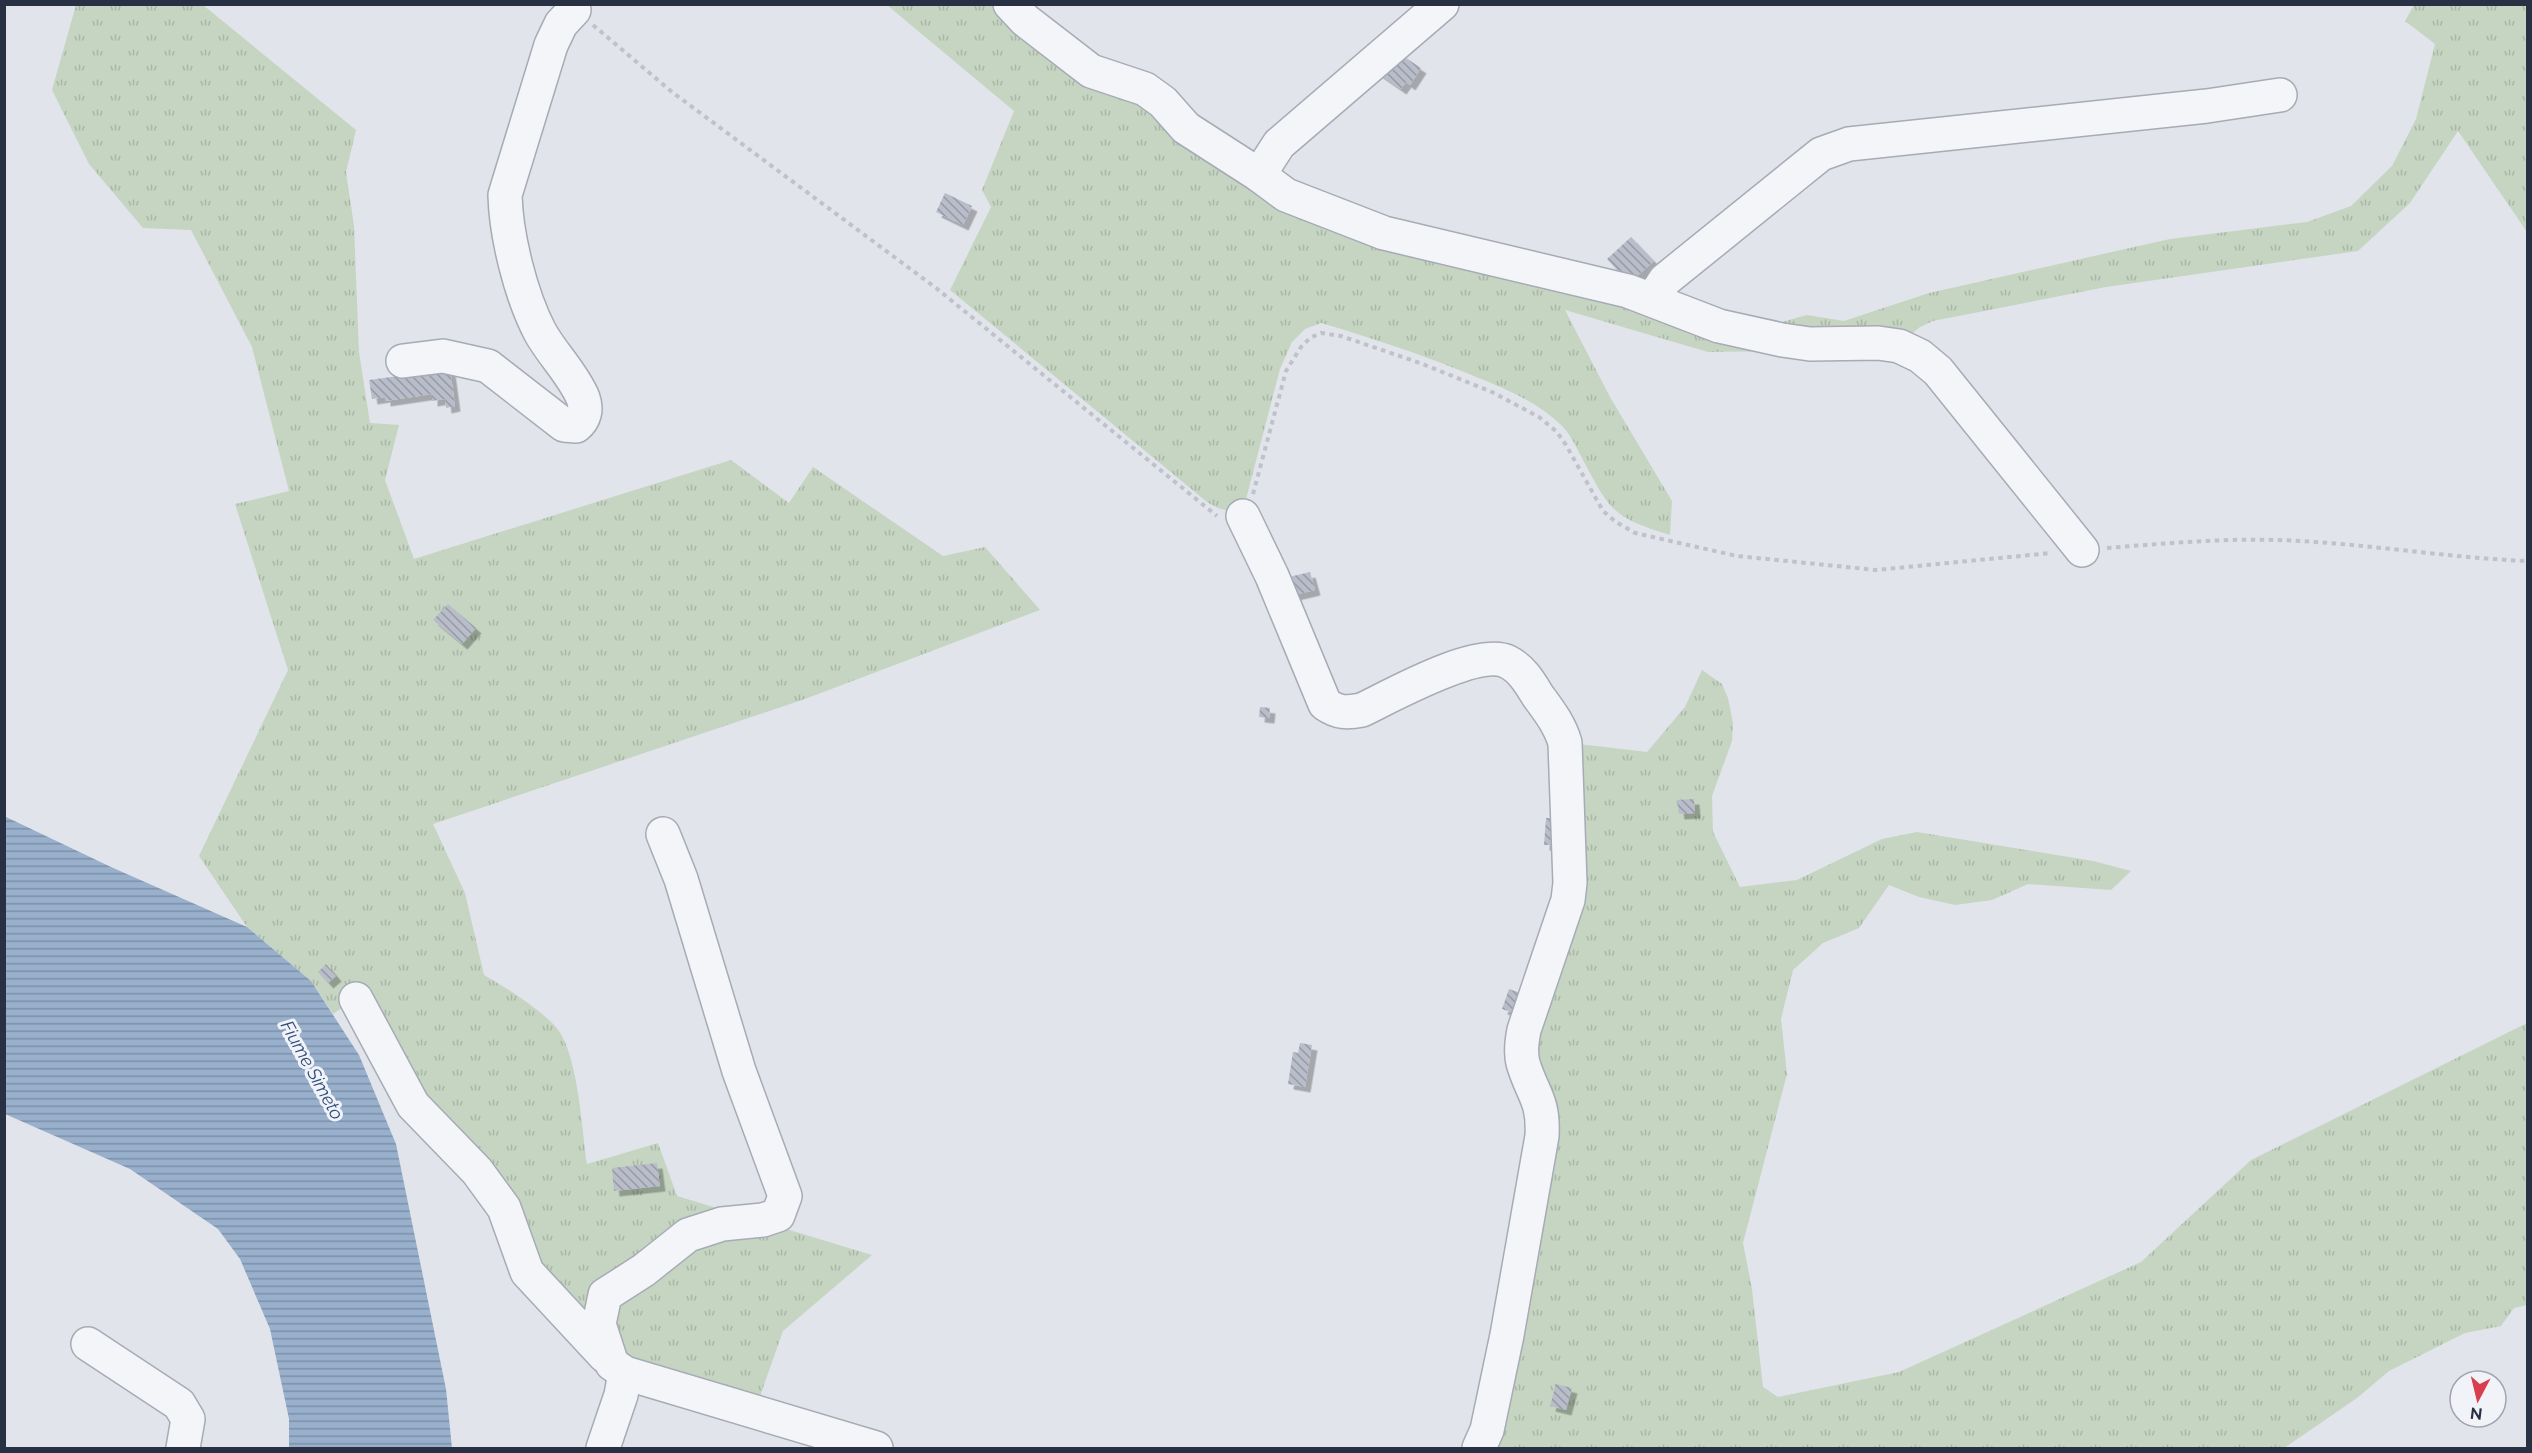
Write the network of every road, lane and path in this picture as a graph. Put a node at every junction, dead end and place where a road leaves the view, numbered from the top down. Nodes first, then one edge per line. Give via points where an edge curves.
1 (1010, 4) edge
2 (1442, 4) edge
3 (574, 10) joint
4 (2280, 95) dead end
5 (1259, 175) junction
6 (1652, 300) junction
7 (403, 361) dead end
8 (1243, 516) junction
9 (2082, 550) junction
10 (2528, 561) edge
11 (663, 834) dead end
12 (356, 999) dead end
13 (88, 1344) dead end
14 (619, 1368) junction
15 (183, 1449) edge
16 (603, 1449) edge
17 (876, 1449) edge
18 (1479, 1449) edge

1 - 5 street via 1091,70 1144,89 1163,102 1186,128
2 - 5 street via 1279,144
3 - 7 street via 561,24 551,45 505,195 523,293 541,333 583,398 583,420 576,426 564,425 488,366 442,356
3 - 8 path via 672,92 936,288 1203,506 1220,518
4 - 6 street via 1835,148 1821,154 1665,280
5 - 6 street via 1286,195 1384,233
6 - 9 street via 1719,326 1764,337 1810,344 1878,343 1899,346 1920,356 1938,371
8 - 9 path via 1250,507 1286,371 1301,347 1322,333 1420,363 1492,392 1539,417 1566,445 1603,510 1635,533 1737,556 1876,570
8 - 18 street via 1325,704 1335,711 1362,711 1449,669 1491,658 1507,661 1522,673 1563,736 1567,767 1568,900 1521,1046 1540,1103 1542,1136 1507,1335 1487,1430
9 - 10 path via 2221,539 2288,540
11 - 14 street via 681,879 739,1071 785,1196 778,1215 722,1224 688,1235 605,1295 599,1324
12 - 14 street via 413,1105 477,1171 504,1208 528,1272
13 - 15 street via 179,1404 188,1419
14 - 16 street via 621,1395
14 - 17 street

